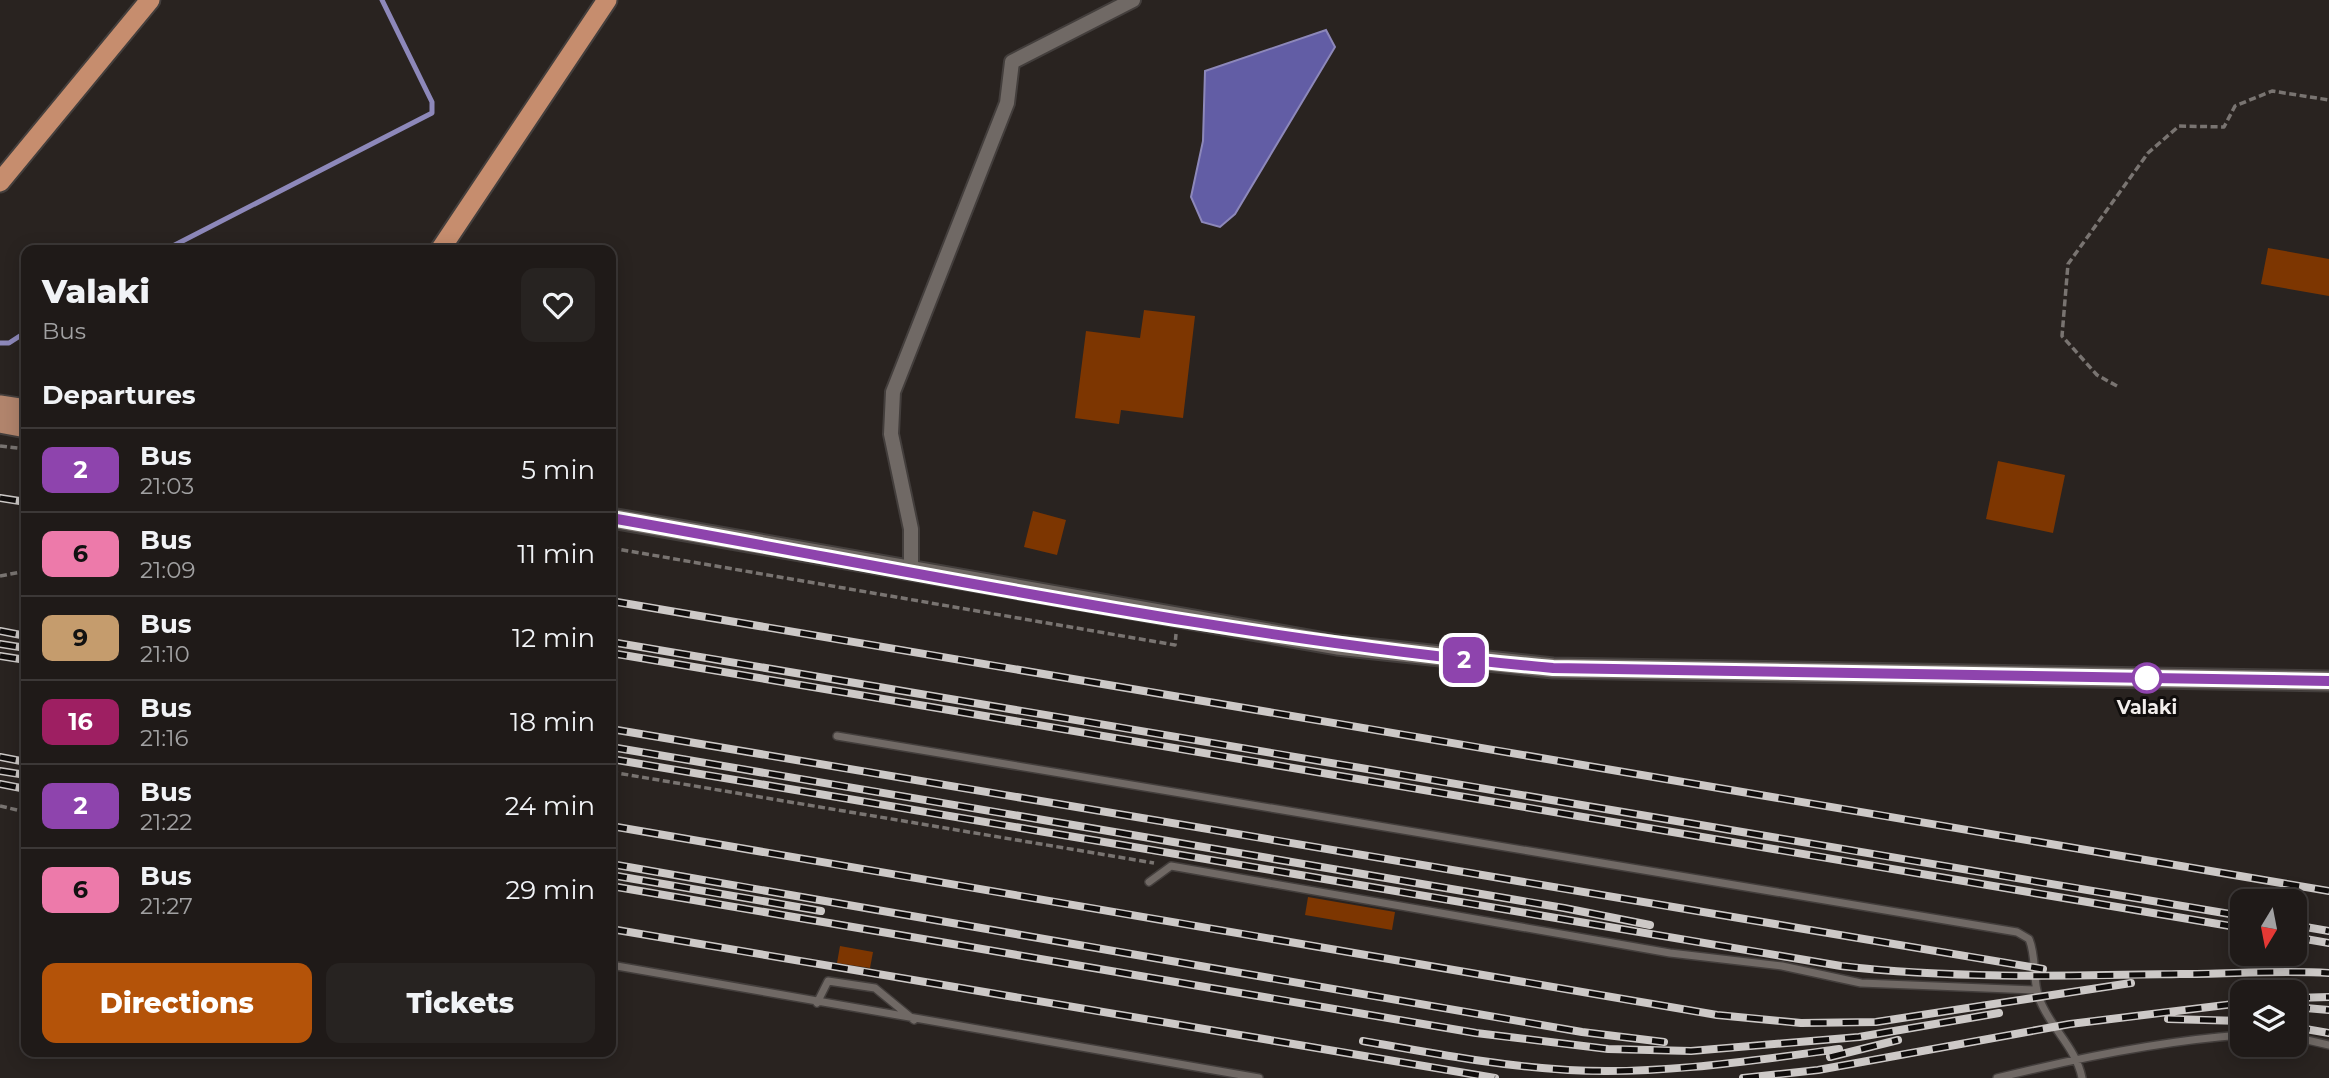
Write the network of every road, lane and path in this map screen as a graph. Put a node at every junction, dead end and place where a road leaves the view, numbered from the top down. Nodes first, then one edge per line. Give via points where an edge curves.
1 (150, 0) edge
2 (593, 0) edge
3 (607, 0) edge
4 (1133, 0) edge
5 (570, 51) junction
6 (2329, 100) edge
7 (0, 182) edge
8 (443, 245) edge
9 (2117, 386) dead end
10 (0, 405) edge
11 (21, 408) edge
12 (0, 423) edge
13 (21, 427) edge
14 (0, 446) edge
15 (21, 448) edge
16 (616, 519) edge
17 (616, 549) edge
18 (911, 571) junction
19 (21, 572) edge
20 (0, 576) edge
21 (1175, 645) dead end
22 (2329, 681) edge
23 (837, 736) dead end
24 (616, 773) edge
25 (0, 806) edge
26 (21, 811) edge
27 (1171, 866) junction
28 (1149, 882) dead end
29 (616, 966) edge
30 (2036, 990) junction
31 (817, 1003) junction
32 (915, 1020) junction
33 (2230, 1036) edge
34 (2307, 1040) edge
35 (2329, 1045) edge
36 (2078, 1058) junction
37 (1259, 1078) edge
38 (1997, 1078) edge
39 (2082, 1078) edge

1 - 7 highway
2 - 5 highway
3 - 5 highway
4 - 18 street via 1012,62 1007,103 893,392 891,434 911,529
5 - 8 highway
6 - 9 path via 2272,91 2235,106 2224,127 2179,126 2148,153 2068,264 2062,336 2097,375
10 - 11 main road
12 - 13 main road
14 - 15 path
16 - 18 main road
17 - 21 path
18 - 22 main road via 1336,645 1553,668
19 - 20 path
23 - 30 lane via 2017,932 2029,939 2034,950
24 - 27 path
25 - 26 path
27 - 28 lane
27 - 30 lane via 1670,953 1782,966 1861,983
29 - 31 lane
30 - 36 lane via 2052,1027
31 - 32 lane
31 - 32 lane via 828,981 876,988
32 - 37 lane
33 - 36 lane
34 - 35 lane
36 - 38 lane
36 - 39 lane

